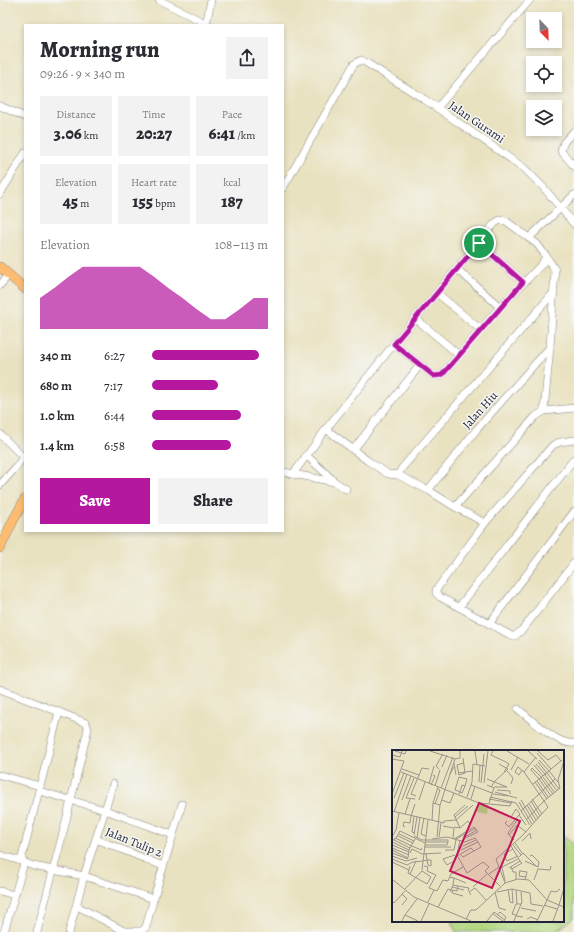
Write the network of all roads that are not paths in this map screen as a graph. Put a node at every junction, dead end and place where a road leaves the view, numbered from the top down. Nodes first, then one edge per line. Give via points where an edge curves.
1 (159, 0) edge
2 (530, 0) edge
3 (209, 1) edge
4 (206, 24) edge
5 (0, 106) edge
6 (437, 108) junction
7 (24, 117) edge
8 (574, 131) edge
9 (24, 155) edge
10 (574, 166) edge
11 (284, 186) edge
12 (0, 194) edge
13 (574, 195) edge
14 (560, 207) junction
15 (574, 224) edge
16 (529, 238) junction
17 (479, 243) junction
18 (546, 256) junction
19 (0, 267) edge
20 (457, 269) junction
21 (9, 275) junction
22 (523, 282) junction
23 (0, 285) edge
24 (24, 287) edge
25 (554, 292) junction
26 (436, 293) junction
27 (500, 307) junction
28 (415, 318) junction
29 (481, 330) junction
30 (394, 344) junction
31 (550, 347) junction
32 (459, 355) junction
33 (420, 365) junction
34 (574, 408) edge
35 (544, 411) junction
36 (326, 429) junction
37 (1, 436) edge
38 (574, 440) edge
39 (353, 450) junction
40 (306, 455) junction
41 (574, 459) edge
42 (284, 472) edge
43 (293, 474) junction
44 (398, 474) junction
45 (335, 482) junction
46 (0, 485) edge
47 (346, 489) dead end
48 (428, 490) junction
49 (24, 501) edge
50 (455, 507) junction
51 (574, 512) edge
52 (485, 523) junction
53 (0, 548) edge
54 (574, 563) edge
55 (459, 607) junction
56 (489, 624) junction
57 (0, 689) edge
58 (518, 709) dead end
59 (59, 712) junction
60 (574, 743) edge
61 (0, 775) edge
62 (113, 784) dead end
63 (40, 788) junction
64 (71, 801) junction
65 (182, 804) dead end
66 (105, 810) junction
67 (173, 834) junction
68 (96, 839) junction
69 (0, 855) edge
70 (22, 862) junction
71 (163, 866) junction
72 (53, 870) junction
73 (84, 876) junction
74 (0, 891) edge
75 (14, 895) junction
76 (154, 897) junction
77 (77, 906) junction
78 (2, 932) edge
79 (37, 932) edge
80 (69, 932) edge
81 (124, 932) edge

1 - 4 street
2 - 6 street
3 - 4 street
5 - 7 street
6 - 11 street, Jalan Gurami via 361,60 354,64
6 - 14 street, Jalan Gurami via 524,168
8 - 10 street via 564,142 561,151
9 - 12 street
13 - 14 street
14 - 15 street, Jalan Gurami
14 - 16 street
16 - 17 street via 506,221 500,220
16 - 18 street
17 - 20 street
17 - 22 street
18 - 22 street via 542,264
18 - 25 street via 555,270
19 - 21 main road
20 - 26 street
20 - 27 street
21 - 23 street
21 - 24 main road
22 - 27 street
25 - 31 street
25 - 44 street
26 - 28 street
26 - 29 street
27 - 29 street
28 - 30 street
28 - 32 street
29 - 32 street
30 - 33 street
30 - 36 street
31 - 35 street
31 - 48 street, Jalan Hiu via 477,429
32 - 33 street via 442,375 434,376
33 - 39 street
34 - 35 street
35 - 50 street via 535,417
36 - 39 street
36 - 40 street
37 - 46 street via 22,458
38 - 52 street via 553,445
39 - 44 street via 388,474
40 - 43 street
40 - 45 street
41 - 55 street
42 - 43 street
43 - 45 street
44 - 48 street
45 - 47 street
48 - 50 street
49 - 53 main road
50 - 52 street
51 - 56 street
52 - 55 street via 436,590 440,597
54 - 56 street via 515,636
55 - 56 street
57 - 59 street
58 - 60 street via 546,732 566,743
59 - 63 street
59 - 64 street via 88,726
61 - 63 street
62 - 66 street
63 - 64 street
63 - 70 street
64 - 66 street
64 - 72 street
65 - 67 street
66 - 67 street
66 - 68 street
67 - 71 street
68 - 71 street, Jalan Tulip 2
68 - 73 street
69 - 70 street
70 - 72 street
70 - 75 street
71 - 76 street
72 - 73 street
72 - 79 street
73 - 76 street
73 - 77 street
74 - 75 street
75 - 78 street
76 - 81 street via 146,927 142,931
77 - 80 street
77 - 81 street

